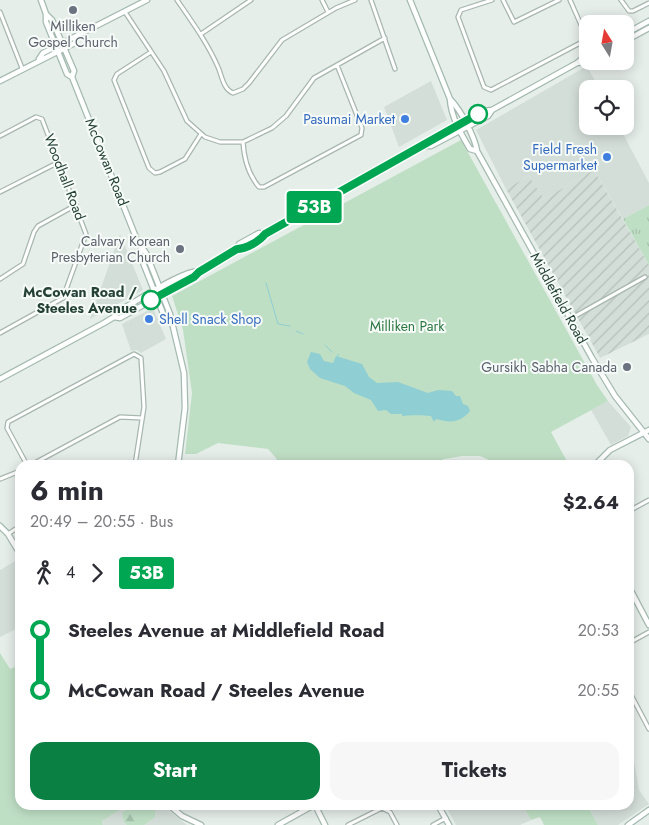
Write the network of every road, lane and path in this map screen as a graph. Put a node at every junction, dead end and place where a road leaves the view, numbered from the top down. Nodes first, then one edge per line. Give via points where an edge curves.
1 (41, 0) edge
2 (147, 0) edge
3 (176, 0) edge
4 (251, 0) edge
5 (322, 0) edge
6 (355, 0) edge
7 (371, 0) edge
8 (410, 0) edge
9 (492, 0) edge
10 (503, 0) edge
11 (559, 0) edge
12 (570, 0) edge
13 (621, 0) edge
14 (649, 3) edge
15 (0, 12) edge
16 (124, 12) junction
17 (328, 12) junction
18 (46, 14) junction
19 (649, 21) edge
20 (649, 28) edge
21 (634, 29) edge
22 (201, 34) junction
23 (634, 36) edge
24 (76, 38) junction
25 (385, 38) junction
26 (62, 43) junction
27 (56, 46) junction
28 (64, 49) junction
29 (58, 52) junction
30 (151, 52) junction
31 (39, 59) junction
32 (577, 63) edge
33 (337, 65) junction
34 (22, 68) junction
35 (395, 69) dead end
36 (72, 77) junction
37 (0, 81) edge
38 (450, 99) junction
39 (492, 110) junction
40 (464, 122) junction
41 (458, 125) junction
42 (468, 128) junction
43 (460, 132) junction
44 (201, 134) junction
45 (0, 136) edge
46 (243, 142) junction
47 (422, 146) junction
48 (477, 151) junction
49 (60, 162) junction
50 (0, 192) edge
51 (76, 205) junction
52 (141, 248) junction
53 (199, 272) junction
54 (645, 277) dead end
55 (0, 279) edge
56 (160, 288) junction
57 (154, 292) junction
58 (162, 294) junction
59 (156, 297) junction
60 (114, 317) junction
61 (570, 319) junction
62 (170, 320) junction
63 (0, 333) edge
64 (0, 380) edge
65 (142, 418) junction
66 (647, 431) edge
67 (649, 439) edge
68 (24, 460) edge
69 (40, 460) edge
70 (136, 460) edge
71 (179, 460) edge
72 (600, 460) edge
73 (15, 473) edge
74 (0, 479) edge
75 (649, 500) edge
76 (634, 508) edge
77 (0, 526) edge
78 (15, 529) edge
79 (8, 534) junction
80 (15, 546) edge
81 (634, 596) edge
82 (649, 625) edge
83 (649, 632) edge
84 (634, 640) edge
85 (634, 700) edge
86 (649, 729) edge
87 (175, 810) edge
88 (305, 810) edge
89 (317, 810) edge
90 (378, 810) edge
91 (386, 810) edge
92 (441, 810) edge
93 (649, 810) edge
94 (446, 818) junction
95 (201, 825) edge
96 (278, 825) edge
97 (326, 825) edge
98 (348, 825) edge
99 (397, 825) edge
100 (433, 825) edge
101 (449, 825) edge
102 (628, 825) edge

1 - 18 main road, McCowan Road
2 - 16 main road
3 - 22 street
4 - 22 street
5 - 17 street
6 - 17 street
7 - 25 street
8 - 38 main road, Middlefield Road
9 - 12 street via 461,10 458,17 484,86 491,90 584,41 585,34
10 - 11 street via 514,22
13 - 14 street via 629,11
15 - 34 street
16 - 24 main road
16 - 30 street
17 - 22 street via 282,40 249,83 233,93 227,90
18 - 26 main road, McCowan Road
18 - 27 main road, McCowan Road
19 - 21 main road
20 - 23 main road
24 - 26 main road
24 - 28 main road via 75,43
25 - 33 street
25 - 35 street
26 - 27 main road
26 - 28 main road, McCowan Road
27 - 29 main road, McCowan Road
27 - 31 main road via 42,53
28 - 29 main road
28 - 36 main road, McCowan Road via 74,71
29 - 31 main road
29 - 36 main road, McCowan Road via 67,74
30 - 44 street via 167,76 184,116
30 - 44 street via 117,74 114,80 149,168 155,173 160,172 185,159
31 - 34 main road
32 - 39 main road
33 - 46 street via 314,78 277,124
33 - 46 street via 362,135 259,188 249,172
34 - 37 main road
36 - 52 main road, McCowan Road
38 - 40 main road, Middlefield Road
38 - 41 main road, Middlefield Road
39 - 40 main road
39 - 42 main road
40 - 41 main road
40 - 42 main road, Middlefield Road
41 - 43 main road, Middlefield Road
41 - 47 main road
42 - 43 main road
42 - 48 main road, Middlefield Road
43 - 47 main road via 431,146
43 - 48 main road, Middlefield Road via 470,150
44 - 46 street via 220,142
45 - 49 street, Woodhall Road via 40,117
47 - 53 main road
48 - 61 main road, Middlefield Road
49 - 50 street
49 - 51 street, Woodhall Road
51 - 55 street via 38,226 23,264
51 - 63 street, Woodhall Road via 86,237 66,293 58,302
52 - 56 main road, McCowan Road
52 - 57 main road, McCowan Road via 140,255
53 - 56 main road via 192,271
53 - 58 main road
54 - 61 street
56 - 57 main road
56 - 58 main road, McCowan Road
57 - 59 main road, McCowan Road
57 - 60 main road via 117,312
58 - 59 main road
58 - 62 main road, McCowan Road
59 - 60 main road via 120,318
59 - 62 main road, McCowan Road via 164,316
60 - 64 main road
61 - 66 main road, Middlefield Road via 615,396
62 - 71 main road, McCowan Road via 184,382 185,408
65 - 68 street via 142,360 134,354 8,422 7,428
65 - 69 street via 120,417
65 - 70 street
66 - 67 main road, Middlefield Road
66 - 72 main road via 610,450
73 - 74 street
75 - 76 street
77 - 79 main road
78 - 79 street
79 - 80 main road
81 - 82 main road
83 - 84 street
85 - 86 street
87 - 95 main road
88 - 96 main road
89 - 97 main road
90 - 98 street
91 - 99 street
92 - 94 main road
93 - 102 main road
94 - 100 street
94 - 101 main road

